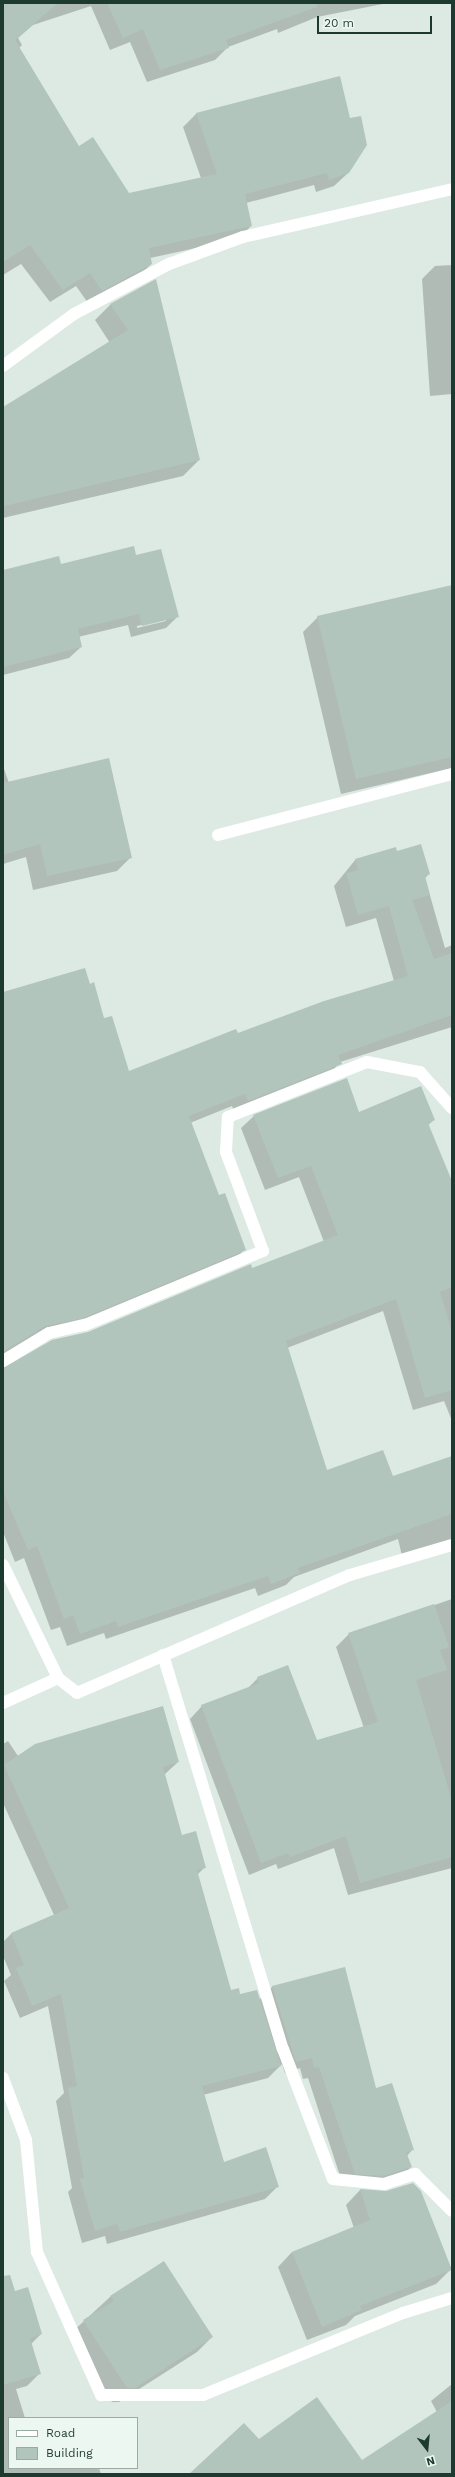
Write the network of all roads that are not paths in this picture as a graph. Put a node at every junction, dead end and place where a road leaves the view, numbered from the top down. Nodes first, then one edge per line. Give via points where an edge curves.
1 (452, 188) edge
2 (3, 366) edge
3 (452, 774) edge
4 (218, 835) dead end
5 (452, 1108) edge
6 (3, 1361) edge
7 (452, 1545) edge
8 (3, 1565) edge
9 (163, 1656) junction
10 (58, 1678) junction
11 (3, 1702) edge
12 (3, 2078) edge
13 (452, 2211) edge
14 (452, 2298) edge

1 - 2 street via 243,237 169,264 74,314
3 - 4 street
5 - 6 street via 420,1072 367,1062 228,1117 226,1152 251,1212 263,1251 85,1325 49,1333
7 - 9 street via 350,1575
8 - 10 street
9 - 10 street via 77,1693
9 - 13 street via 283,2049 333,2179 384,2184 415,2174
10 - 11 street
12 - 14 street via 26,2140 37,2252 101,2395 203,2395 403,2313

